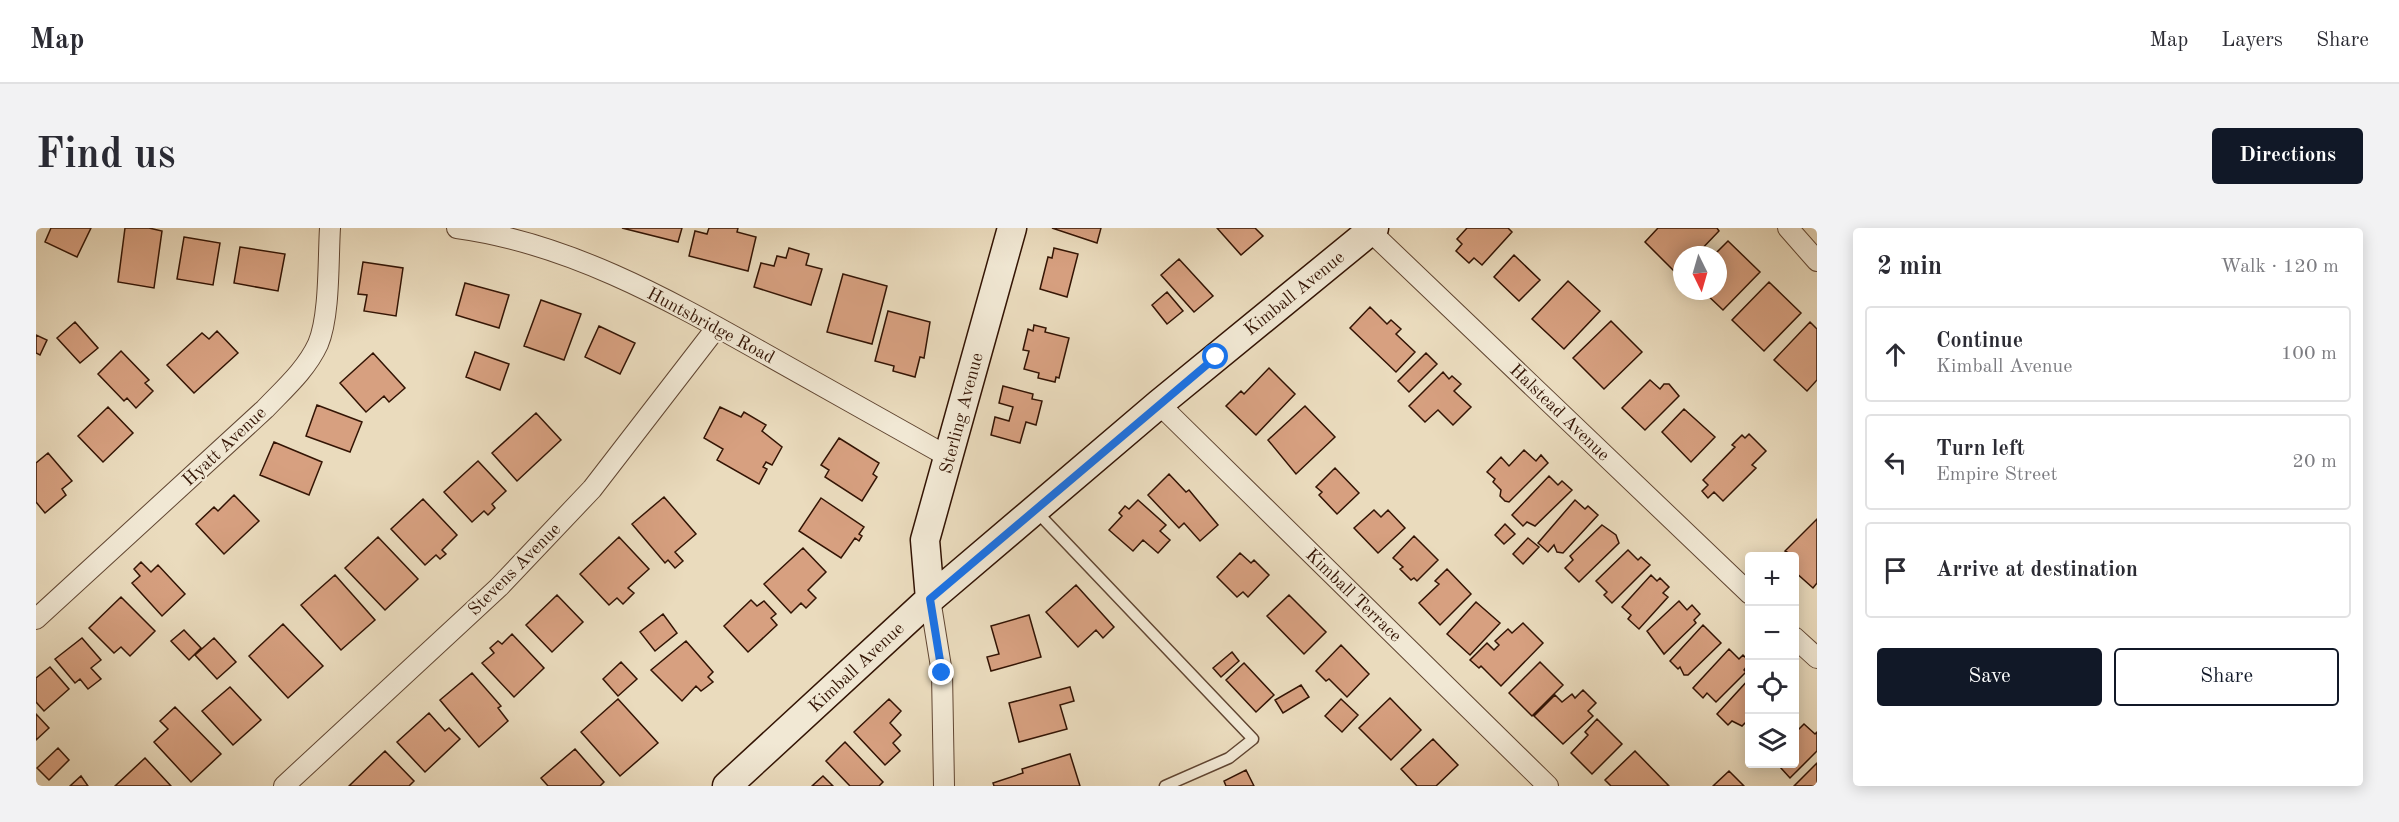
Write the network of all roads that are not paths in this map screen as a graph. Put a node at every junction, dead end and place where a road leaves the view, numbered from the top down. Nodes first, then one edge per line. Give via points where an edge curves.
1 (330, 228) edge
2 (458, 228) edge
3 (1012, 228) edge
4 (1788, 228) edge
5 (1372, 230) edge
6 (1817, 261) edge
7 (717, 327) junction
8 (1159, 404) junction
9 (951, 454) junction
10 (1035, 510) junction
11 (1745, 590) edge
12 (930, 599) junction
13 (36, 619) edge
14 (1799, 642) edge
15 (1817, 658) edge
16 (284, 786) edge
17 (727, 786) edge
18 (944, 786) edge
19 (1165, 786) edge
20 (1548, 786) edge

1 - 13 street, Hyatt Avenue via 326,300 318,343 298,375
2 - 7 street, Huntsbridge Road via 570,256
3 - 9 street, Sterling Avenue
4 - 6 street
5 - 8 street, Kimball Avenue
5 - 11 street, Halstead Avenue
7 - 9 street, Huntsbridge Road via 938,451
7 - 16 street, Stevens Avenue via 592,489 499,586
8 - 10 street, Kimball Avenue
8 - 20 street, Kimball Terrace
9 - 12 street, Sterling Avenue via 925,540
10 - 12 street, Kimball Avenue
10 - 19 lane via 1253,739 1229,758
12 - 17 street, Kimball Avenue
12 - 18 street via 942,673
14 - 15 street

